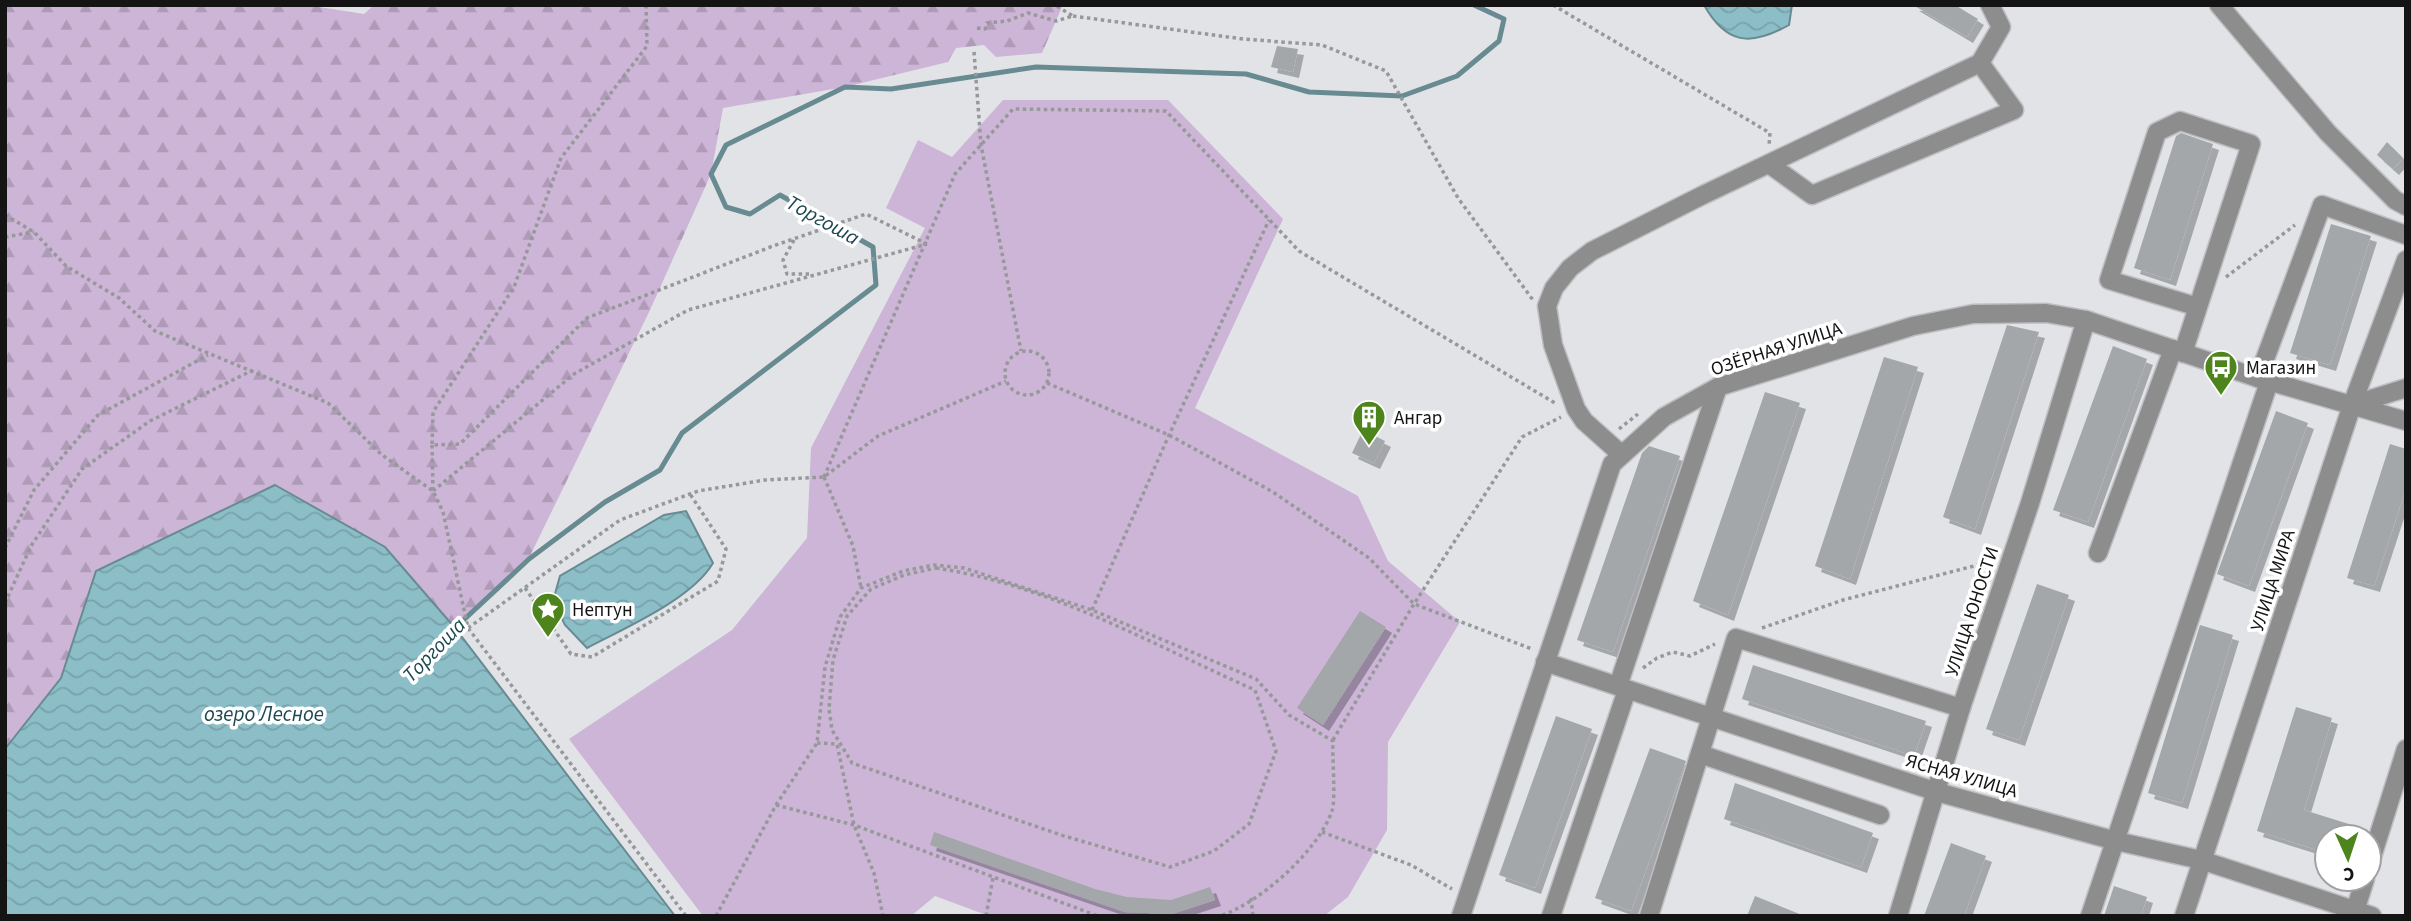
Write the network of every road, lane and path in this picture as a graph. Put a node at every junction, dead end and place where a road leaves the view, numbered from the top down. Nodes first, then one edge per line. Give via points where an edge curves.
1 (646, 5) edge
2 (1055, 5) edge
3 (1553, 5) edge
4 (1990, 5) edge
5 (2219, 5) edge
6 (1073, 16) junction
7 (977, 28) dead end
8 (974, 52) dead end
9 (1980, 63) junction
10 (981, 145) junction
11 (1769, 163) junction
12 (2322, 205) junction
13 (2406, 206) edge
14 (5, 215) edge
15 (1269, 220) junction
16 (34, 232) junction
17 (2406, 235) edge
18 (5, 237) edge
19 (795, 239) junction
20 (927, 244) junction
21 (2406, 260) edge
22 (814, 274) junction
23 (2200, 301) junction
24 (1548, 320) junction
25 (2086, 320) junction
26 (1021, 351) junction
27 (2178, 351) junction
28 (208, 355) junction
29 (253, 370) junction
30 (2263, 380) junction
31 (1006, 381) junction
32 (1047, 383) junction
33 (1718, 387) junction
34 (2406, 388) edge
35 (1554, 403) dead end
36 (2352, 405) junction
37 (1576, 409) junction
38 (1643, 411) dead end
39 (2406, 421) edge
40 (1169, 435) junction
41 (1606, 438) junction
42 (432, 445) junction
43 (1622, 454) junction
44 (824, 477) junction
45 (433, 491) junction
46 (690, 494) junction
47 (5, 548) edge
48 (2098, 553) dead end
49 (2011, 556) junction
50 (525, 587) junction
51 (861, 588) junction
52 (5, 603) edge
53 (1414, 604) junction
54 (1092, 610) junction
55 (468, 628) junction
56 (1735, 638) junction
57 (1540, 656) junction
58 (1622, 684) junction
59 (1255, 690) joint
60 (1961, 708) junction
61 (1712, 717) junction
62 (1333, 741) junction
63 (817, 743) junction
64 (2406, 750) edge
65 (1700, 754) junction
66 (1937, 792) junction
67 (776, 805) junction
68 (1880, 816) dead end
69 (2383, 823) edge
70 (854, 825) junction
71 (1322, 832) junction
72 (2116, 841) junction
73 (2202, 860) junction
74 (993, 878) junction
75 (2364, 893) edge
76 (1251, 898) junction
77 (1465, 908) edge
78 (2363, 913) edge
79 (686, 916) edge
80 (716, 916) edge
81 (884, 916) edge
82 (986, 916) edge
83 (1098, 916) edge
84 (1220, 916) edge
85 (1253, 916) edge
86 (1552, 916) edge
87 (1649, 916) edge
88 (1898, 916) edge
89 (2090, 916) edge
90 (2184, 916) edge

1 - 42 path via 647,46 561,158 514,287 433,412
2 - 6 path
3 - 11 path via 1770,133
4 - 9 street via 2001,27
5 - 13 street via 2328,133
6 - 7 path via 1055,21 1028,13
6 - 24 path via 1322,45 1386,71 1458,198
8 - 10 path
9 - 11 street
9 - 11 street via 2014,110 1812,195
10 - 15 path via 1013,108 1166,111
10 - 20 path via 955,174
10 - 26 path
11 - 24 street via 1592,251 1554,288 1547,306
12 - 17 street
12 - 23 path
12 - 30 street
14 - 16 path
15 - 35 path via 1299,251
15 - 40 path
16 - 18 path
16 - 28 path via 66,266 119,298 155,331
19 - 20 path via 866,214
19 - 22 path via 782,260 787,274
19 - 42 path via 587,318 460,443
20 - 22 path
20 - 44 path
21 - 36 street, УЛИЦА МИРА
22 - 45 path via 688,310 586,368
23 - 23 street via 2109,280 2157,132 2180,121 2251,144
23 - 27 street
24 - 37 street
25 - 27 street, ОЗЁРНАЯ УЛИЦА
25 - 33 street, ОЗЁРНАЯ УЛИЦА via 2046,313 1973,314 1913,326
25 - 49 street, УЛИЦА ЮНОСТИ
26 - 31 path via 1006,366
26 - 32 path via 1042,355 1050,369
27 - 30 street, ОЗЁРНАЯ УЛИЦА
27 - 48 street
28 - 29 path
28 - 47 path via 98,415 34,490
29 - 45 path via 328,402 382,455
29 - 52 path via 150,421 82,470 31,547
30 - 36 street, ОЗЁРНАЯ УЛИЦА
30 - 72 street
31 - 32 path via 1016,392 1030,395
31 - 44 path via 878,436
32 - 40 path
33 - 43 street, ОЗЁРНАЯ УЛИЦА via 1664,417
33 - 58 street
34 - 36 street
36 - 39 street, ОЗЁРНАЯ УЛИЦА
36 - 73 street, УЛИЦА МИРА
37 - 41 street
37 - 53 path via 1522,438
38 - 41 path
40 - 53 path via 1273,492 1369,558
40 - 54 path
41 - 43 street
42 - 45 path
43 - 57 street, ОЗЁРНАЯ УЛИЦА via 1612,464
44 - 46 path via 765,480
44 - 51 path via 853,546
45 - 55 path via 443,512
46 - 50 path via 620,520
46 - 50 path via 726,549 718,581 592,657 571,654
49 - 56 path via 1843,600
49 - 60 street, УЛИЦА ЮНОСТИ
50 - 55 path
51 - 54 path via 934,565 964,568
51 - 63 path via 840,617 825,667
53 - 57 path
53 - 62 path
54 - 62 path via 1256,679 1289,715
55 - 79 path
56 - 58 path via 1690,656 1673,652
56 - 60 street
56 - 61 street
57 - 58 street, ЯСНАЯ УЛИЦА
57 - 77 street, ОЗЁРНАЯ УЛИЦА
58 - 61 street, ЯСНАЯ УЛИЦА
58 - 86 street
59 - 59 path via 1104,618 994,580 936,568 872,589 847,616 832,660 829,709 832,730 852,763 1170,867 1214,851 1250,824 1276,751
60 - 66 street, УЛИЦА ЮНОСТИ
61 - 65 street
61 - 66 street, ЯСНАЯ УЛИЦА
62 - 71 path via 1333,809
63 - 67 path
63 - 70 path via 837,744
64 - 69 street
65 - 68 street
65 - 87 street
66 - 72 street, ЯСНАЯ УЛИЦА
66 - 88 street, УЛИЦА ЮНОСТИ
67 - 70 path
67 - 80 path
70 - 74 path
70 - 81 path via 874,873
71 - 76 path via 1304,856
71 - 77 path via 1411,865
72 - 73 street, ЯСНАЯ УЛИЦА
72 - 89 street
73 - 78 street, ЯСНАЯ УЛИЦА
73 - 90 street, УЛИЦА МИРА
74 - 82 path
74 - 83 path
75 - 78 street
76 - 84 path
76 - 85 path

